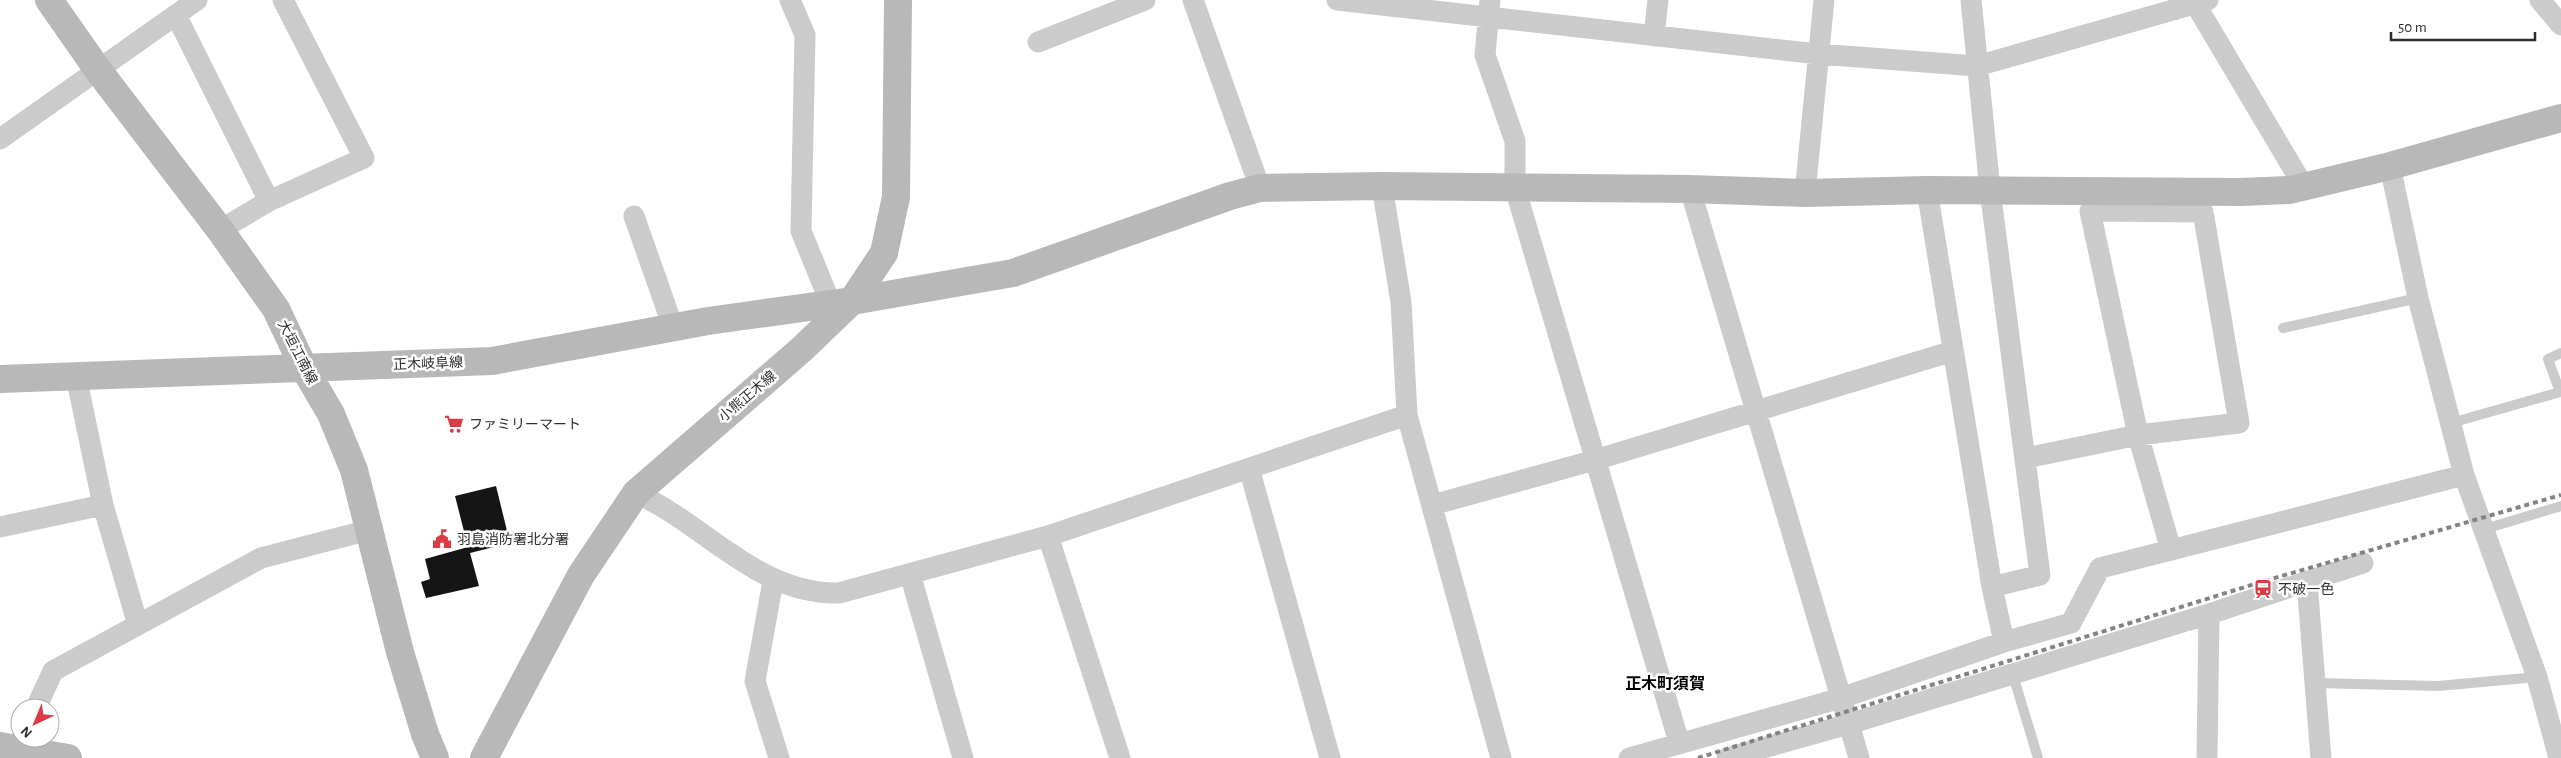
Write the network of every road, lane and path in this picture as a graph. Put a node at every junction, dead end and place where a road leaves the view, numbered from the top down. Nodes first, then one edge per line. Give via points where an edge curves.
1 (49, 0) edge
2 (197, 0) edge
3 (283, 0) edge
4 (790, 0) edge
5 (898, 0) edge
6 (1145, 0) edge
7 (1193, 0) edge
8 (1337, 0) edge
9 (1658, 0) edge
10 (1824, 0) edge
11 (1971, 0) edge
12 (2540, 0) edge
13 (2199, 2) edge
14 (1489, 8) edge
15 (176, 15) junction
16 (2561, 25) edge
17 (1654, 36) junction
18 (1038, 42) dead end
19 (1818, 54) junction
20 (1977, 66) junction
21 (98, 70) junction
22 (2561, 118) edge
23 (0, 139) edge
24 (2390, 166) junction
25 (1382, 186) junction
26 (2304, 187) junction
27 (1260, 188) junction
28 (1515, 188) junction
29 (1690, 189) junction
30 (1926, 190) junction
31 (1990, 190) junction
32 (1805, 193) junction
33 (270, 201) junction
34 (634, 216) dead end
35 (220, 230) junction
36 (2418, 298) junction
37 (841, 301) junction
38 (673, 327) junction
39 (2283, 328) dead end
40 (1953, 351) junction
41 (2561, 353) edge
42 (303, 366) junction
43 (76, 376) junction
44 (0, 379) edge
45 (2561, 393) edge
46 (1756, 411) junction
47 (1407, 415) junction
48 (2450, 423) junction
49 (2138, 435) junction
50 (2026, 458) junction
51 (1595, 460) junction
52 (1249, 468) junction
53 (2464, 475) junction
54 (636, 493) junction
55 (103, 505) junction
56 (1432, 505) junction
57 (2561, 506) edge
58 (0, 527) edge
59 (2485, 528) junction
60 (369, 530) junction
61 (1048, 536) junction
62 (2171, 550) junction
63 (2363, 564) dead end
64 (910, 574) junction
65 (773, 581) junction
66 (2306, 582) junction
67 (1992, 586) junction
68 (2209, 614) junction
69 (138, 625) junction
70 (2004, 642) junction
71 (2013, 674) junction
72 (2538, 677) junction
73 (2315, 683) junction
74 (41, 698) edge
75 (1841, 698) junction
76 (1849, 724) junction
77 (1676, 732) dead end
78 (9, 745) edge
79 (68, 758) edge
80 (435, 758) edge
81 (484, 758) edge
82 (779, 758) edge
83 (963, 758) edge
84 (1120, 758) edge
85 (1330, 758) edge
86 (1501, 758) edge
87 (1629, 758) edge
88 (1727, 758) edge
89 (1859, 758) edge
90 (2038, 758) edge
91 (2207, 758) edge
92 (2321, 758) edge
93 (2559, 758) edge

1 - 21 street, 大垣江南線
2 - 15 street
3 - 33 street via 364,158
4 - 37 street via 805,35 801,231
5 - 37 street, 小熊正木線 via 896,197 884,253
6 - 18 street
7 - 27 street
8 - 14 street
9 - 17 street
10 - 19 street
11 - 20 street
12 - 16 street
13 - 20 street
13 - 26 street
14 - 17 street
14 - 28 street via 1485,55 1515,141
15 - 21 street
15 - 33 street
17 - 19 street
19 - 20 street
19 - 32 street
20 - 31 street
21 - 23 street
21 - 35 street, 大垣江南線
22 - 24 street, 正木岐阜線
24 - 26 street, 正木岐阜線
24 - 36 street
25 - 27 street, 正木岐阜線
25 - 28 street, 正木岐阜線
25 - 47 street via 1401,302
26 - 31 street, 正木岐阜線 via 2241,192
27 - 37 street, 正木岐阜線 via 1013,273
28 - 29 street, 正木岐阜線
28 - 51 street
29 - 32 street, 正木岐阜線
29 - 46 street
30 - 31 street, 正木岐阜線
30 - 32 street, 正木岐阜線
30 - 40 street
31 - 50 street
33 - 35 street
34 - 38 street
35 - 42 street, 大垣江南線 via 276,309
36 - 39 lane
36 - 48 street
37 - 38 street, 正木岐阜線
37 - 54 street, 小熊正木線 via 802,349
38 - 42 street, 正木岐阜線 via 492,361
40 - 46 street
40 - 67 street
41 - 45 lane via 2548,359
42 - 43 street, 正木岐阜線
42 - 60 street, 大垣江南線 via 331,414 354,470
43 - 44 street, 正木岐阜線
43 - 55 street
45 - 48 lane
46 - 51 street
46 - 75 street
47 - 52 street
47 - 56 street
48 - 53 street
49 - 49 street via 2239,423 2203,212 2090,211
49 - 50 street
49 - 62 street
50 - 67 street via 2040,575
51 - 56 street
51 - 77 street
52 - 61 street
52 - 85 street
53 - 59 street
53 - 62 street
54 - 65 street
54 - 81 street, 小熊正木線 via 581,576
55 - 58 street
55 - 69 street
56 - 86 street
57 - 59 lane
59 - 72 street
60 - 69 street via 261,558
60 - 80 street, 大垣江南線 via 400,652
61 - 64 street
61 - 84 street
62 - 70 street via 2100,568 2070,623
63 - 66 street
64 - 65 street via 839,593 819,594
64 - 83 street
65 - 82 street via 755,681
66 - 68 street
66 - 73 street
67 - 70 street
68 - 71 street
68 - 91 street
69 - 74 street via 53,671
70 - 75 street
71 - 76 street
71 - 90 lane
72 - 73 lane via 2438,686
72 - 93 street
73 - 92 street
75 - 76 street
75 - 87 street
76 - 88 street
76 - 89 street
78 - 79 street

